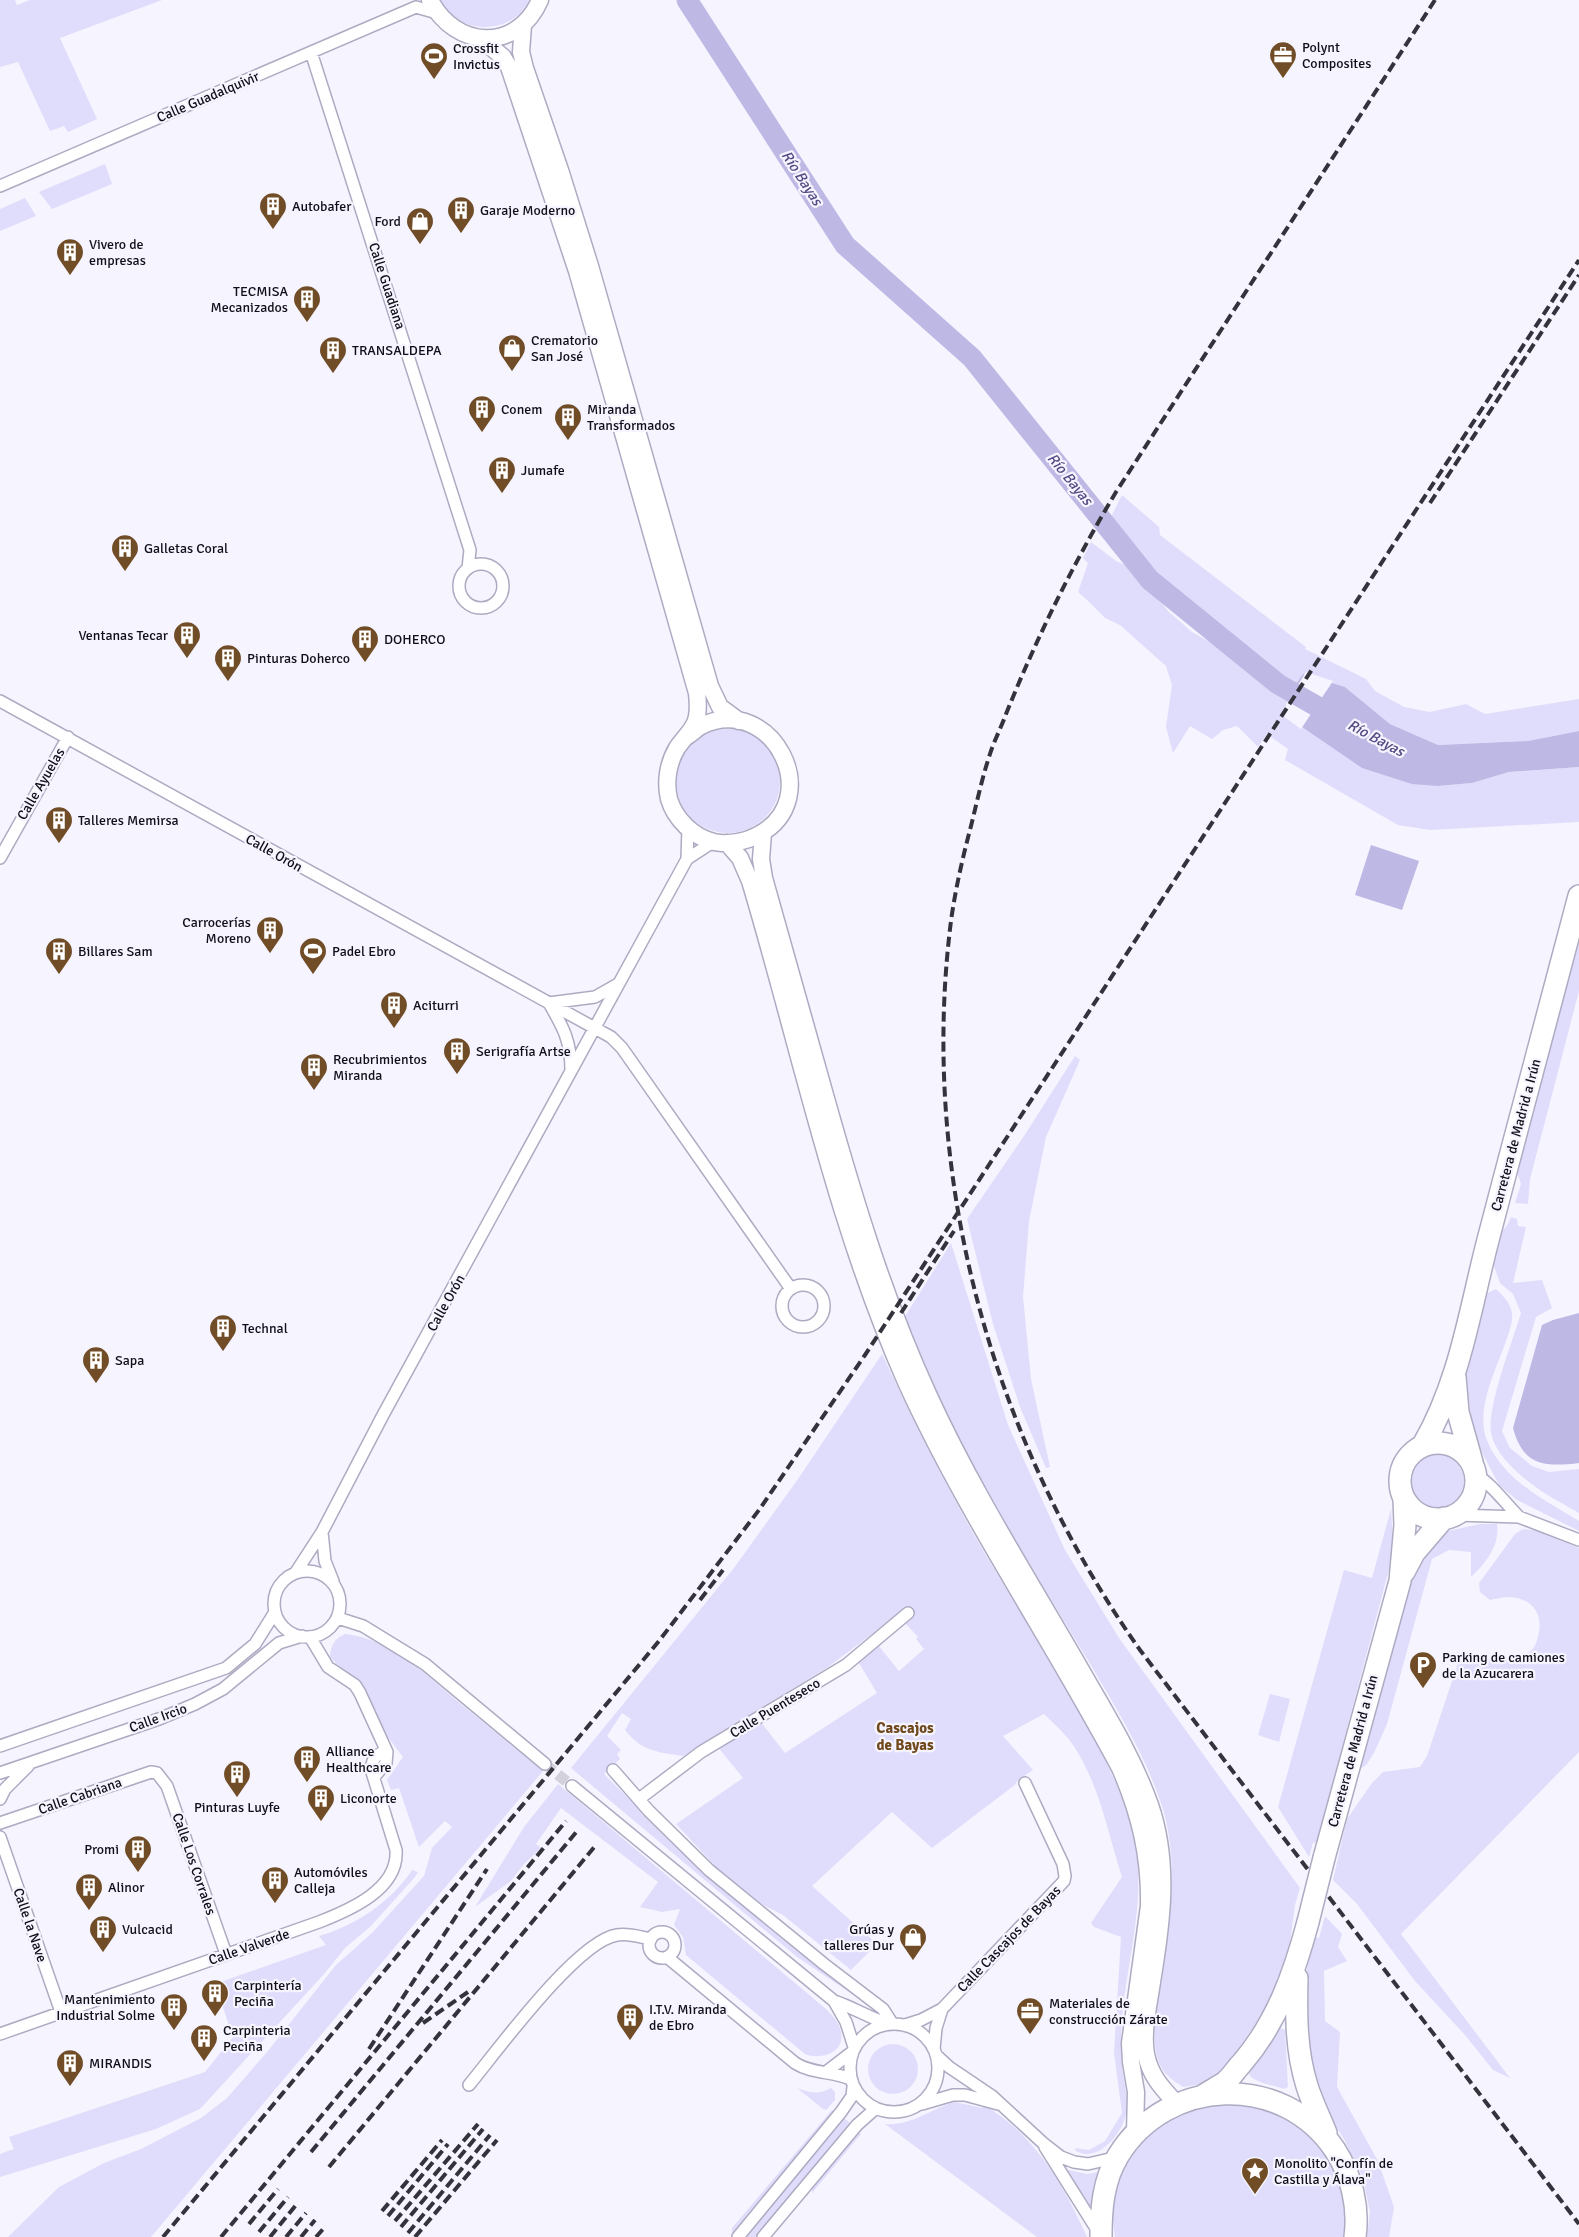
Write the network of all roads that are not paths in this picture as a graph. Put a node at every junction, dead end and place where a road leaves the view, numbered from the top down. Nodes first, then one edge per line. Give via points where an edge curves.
1 (540, 0) edge
2 (426, 5) edge
3 (523, 25) junction
4 (480, 38) junction
5 (311, 52) junction
6 (0, 186) edge
7 (470, 550) junction
8 (484, 564) junction
9 (468, 568) junction
10 (0, 701) edge
11 (739, 721) junction
12 (686, 737) junction
13 (68, 738) junction
14 (688, 828) junction
15 (763, 833) junction
16 (720, 842) junction
17 (0, 858) edge
18 (687, 859) junction
19 (1579, 896) edge
20 (620, 983) junction
21 (549, 1002) junction
22 (596, 1028) junction
23 (570, 1073) junction
24 (791, 1289) dead end
25 (1455, 1374) junction
26 (1423, 1445) junction
27 (1474, 1470) junction
28 (1404, 1499) junction
29 (1450, 1516) junction
30 (1519, 1517) junction
31 (322, 1532) junction
32 (1579, 1540) edge
33 (296, 1572) junction
34 (1400, 1581) junction
35 (335, 1584) junction
36 (275, 1612) junction
37 (908, 1613) dead end
38 (338, 1618) junction
39 (306, 1637) junction
40 (42, 1732) junction
41 (0, 1746) edge
42 (0, 1754) edge
43 (32, 1762) junction
44 (545, 1764) tunnel mouth
45 (613, 1770) dead end
46 (0, 1773) edge
47 (160, 1775) joint
48 (1026, 1783) dead end
49 (572, 1786) tunnel mouth
50 (0, 1799) edge
51 (639, 1799) junction
52 (0, 1823) edge
53 (0, 1837) edge
54 (648, 1940) junction
55 (226, 1954) junction
56 (671, 1954) junction
57 (1298, 1960) junction
58 (834, 2001) junction
59 (942, 2009) junction
60 (61, 2012) junction
61 (889, 2024) junction
62 (906, 2025) junction
63 (0, 2034) edge
64 (853, 2049) junction
65 (935, 2052) junction
66 (826, 2072) junction
67 (852, 2083) junction
68 (469, 2085) dead end
69 (1202, 2096) junction
70 (920, 2104) junction
71 (999, 2104) junction
72 (1177, 2104) junction
73 (875, 2109) junction
74 (1135, 2134) junction
75 (1328, 2140) junction
76 (1042, 2143) junction
77 (1118, 2157) junction
78 (738, 2237) edge
79 (763, 2237) edge
80 (1102, 2237) edge
81 (1355, 2237) edge

1 - 3 street
2 - 4 street via 450,27
2 - 5 street, Calle Guadalquivir
3 - 4 street via 497,37
3 - 11 street via 521,52 524,68 590,266 710,686 720,707
4 - 12 street via 503,57 509,67 577,271 697,693 697,716
5 - 6 street, Calle Guadalquivir
5 - 7 street, Calle Guadiana
7 - 8 street, Calle Guadiana
7 - 9 street, Calle Guadiana
8 - 9 street
8 - 9 street via 496,570 502,581 497,600 486,607 472,606 461,595 459,581
10 - 13 street, Calle Orón
11 - 12 street via 711,723
11 - 15 street via 771,737 789,768 786,804
12 - 14 street via 672,758 667,783 673,809
13 - 17 street, Calle Ayuelas
13 - 21 street, Calle Orón
14 - 16 street
14 - 18 street, Calle Orón
15 - 16 street via 746,840
15 - 72 street via 761,859 764,878 851,1186 901,1334 947,1434 1120,1738 1152,1809 1161,1853 1163,1898 1145,2049 1155,2079
16 - 18 street, Calle Orón
16 - 74 street via 740,858 750,881 851,1234 894,1352 954,1477 1112,1753 1139,1819 1150,1885 1130,2043 1136,2092
18 - 20 street, Calle Orón
19 - 25 highway, Carretera de Madrid a Irún
20 - 21 street via 595,997
20 - 22 street, Calle Orón
21 - 22 street, Calle Orón
21 - 23 street, Calle Orón via 570,1043
22 - 23 street, Calle Orón
22 - 24 street, Calle Orón via 622,1048
23 - 31 street, Calle Orón
25 - 26 highway
25 - 27 highway via 1458,1412
26 - 27 highway via 1438,1442 1453,1445 1465,1454
26 - 28 highway via 1406,1458 1400,1471
27 - 29 highway via 1472,1498 1468,1505
27 - 30 street
28 - 29 highway via 1414,1511 1428,1518
28 - 34 highway
29 - 30 street
29 - 34 highway via 1414,1553
30 - 32 street
31 - 33 street, Calle Orón
31 - 35 street via 325,1561
33 - 35 street via 311,1570
33 - 36 street via 278,1588
34 - 57 highway, Carretera de Madrid a Irún, bridge
35 - 38 street via 341,1606
36 - 39 street via 290,1632
36 - 40 street, Calle Ircio via 255,1644 226,1668
37 - 51 street, Calle Puenteseco via 846,1665 701,1752
38 - 39 street via 326,1631
38 - 44 street via 363,1626 425,1664
39 - 43 street, Calle Ircio via 279,1644 223,1689 195,1704
39 - 55 street, Calle Valverde via 328,1667 360,1692 387,1752 386,1763 374,1777 396,1850 395,1868 376,1891 342,1913
40 - 41 street, Calle Ircio
40 - 42 street via 33,1743
43 - 46 street, Calle Ircio
43 - 50 street via 5,1789
45 - 51 street
47 - 52 street, Calle Cabriana via 151,1772
47 - 55 street, Calle Los Corrales via 167,1786
48 - 59 street, Calle Cascajos de Bayas via 1063,1864 1064,1881
49 - 58 street
51 - 61 street via 709,1870 883,2009
53 - 60 street, Calle la Nave
54 - 56 street via 650,1951 656,1957
54 - 56 street via 666,1933 675,1942
54 - 68 street via 628,1934 616,1935 588,1950 552,1986
55 - 60 street, Calle Valverde
56 - 66 street via 679,1966 795,2063 811,2071
57 - 69 highway via 1269,2027 1224,2083
57 - 75 highway via 1298,2041 1307,2086
58 - 61 street
58 - 64 street via 846,2022
59 - 62 street, Calle Cascajos de Bayas
59 - 65 street, Calle Cascajos de Bayas via 936,2028
60 - 63 street, Calle Valverde
61 - 62 street
61 - 64 street via 872,2029
62 - 65 street via 927,2038
64 - 66 street
64 - 67 street via 849,2065
65 - 70 street via 936,2082
65 - 71 street via 949,2067
66 - 67 street
67 - 73 street via 862,2100
67 - 78 street via 849,2102
69 - 72 highway
69 - 75 highway via 1249,2094 1272,2100 1312,2123
70 - 71 street via 953,2095
70 - 73 street via 898,2112
71 - 76 street
72 - 74 highway via 1154,2117
73 - 79 street via 857,2125
74 - 77 highway
75 - 81 highway via 1350,2180 1356,2203
76 - 77 street via 1074,2162 1088,2164
76 - 80 street
77 - 80 highway via 1103,2200

